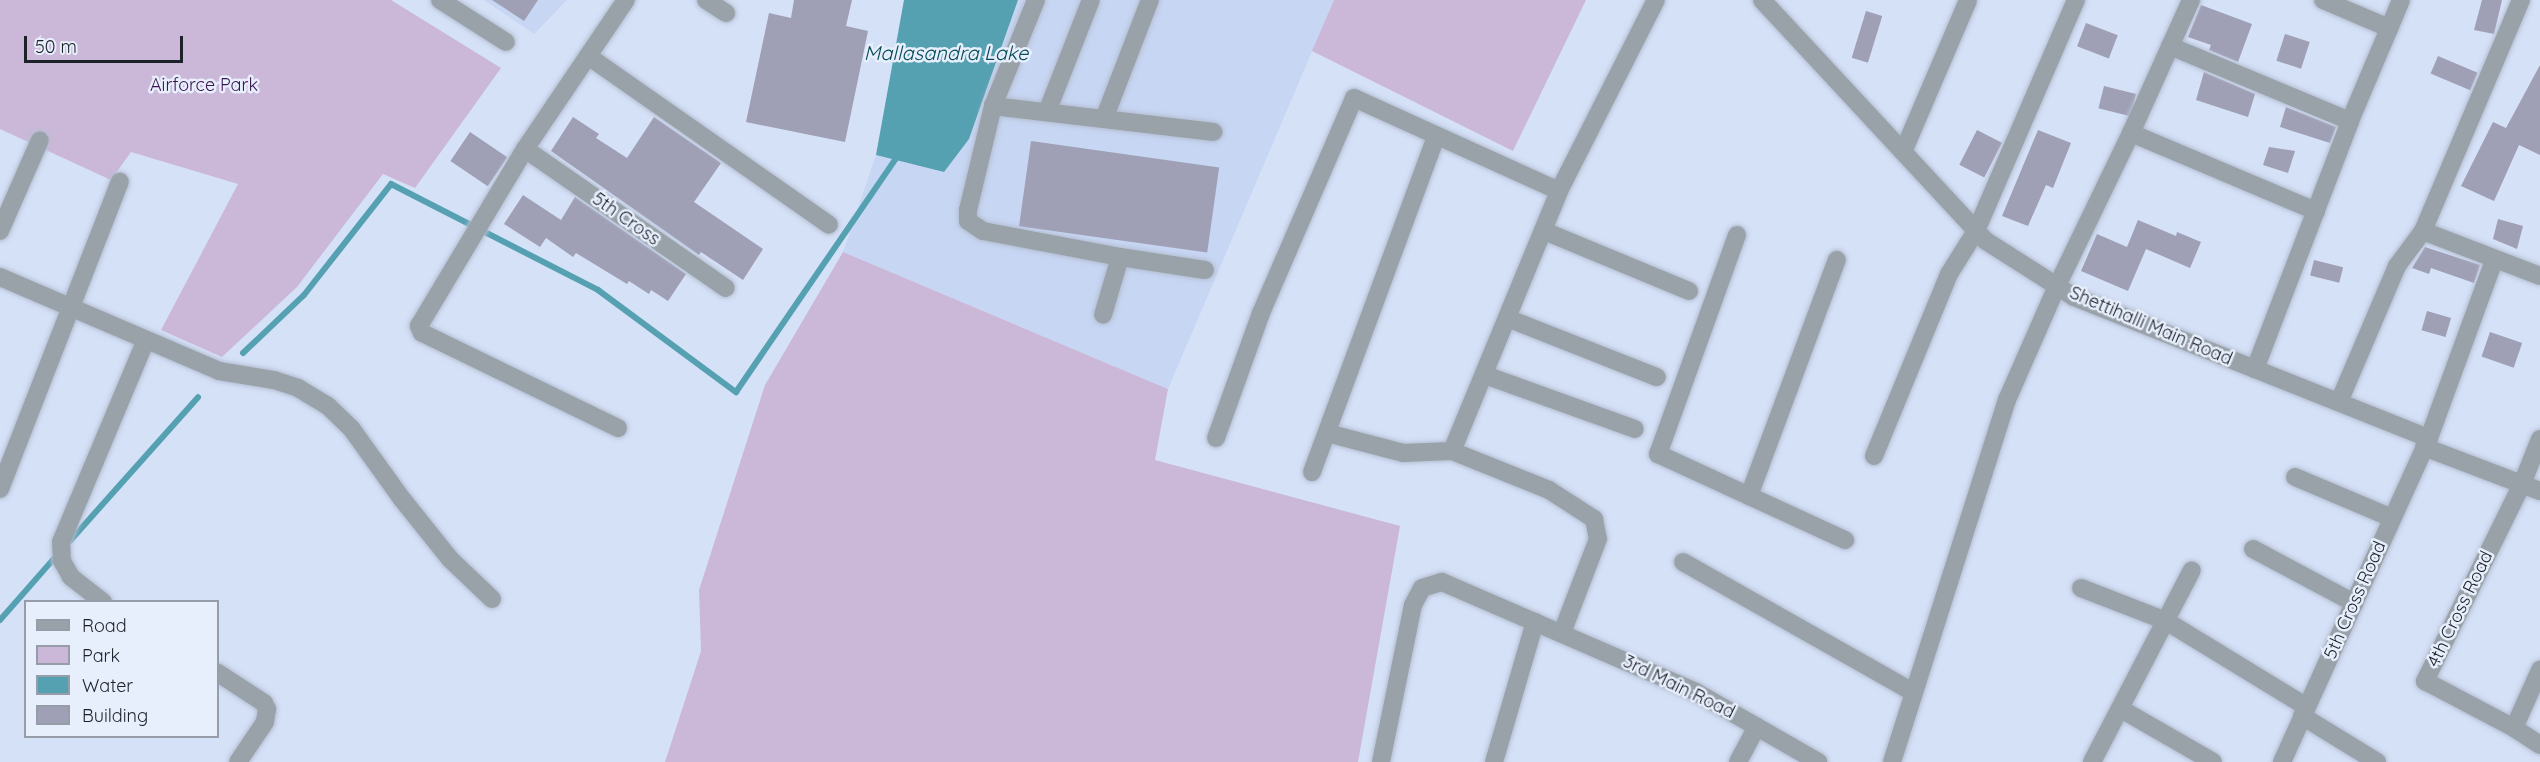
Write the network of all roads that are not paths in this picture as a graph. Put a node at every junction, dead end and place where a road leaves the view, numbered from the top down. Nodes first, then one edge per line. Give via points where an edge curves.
1 (440, 0) edge
2 (626, 0) edge
3 (706, 0) edge
4 (1036, 0) edge
5 (1091, 0) edge
6 (1150, 0) edge
7 (1656, 0) edge
8 (1762, 0) edge
9 (1968, 0) edge
10 (2076, 0) edge
11 (2191, 0) edge
12 (2324, 0) edge
13 (2401, 0) edge
14 (2521, 0) edge
15 (726, 13) dead end
16 (2389, 28) junction
17 (506, 42) dead end
18 (2170, 46) junction
19 (588, 56) junction
20 (993, 106) junction
21 (1047, 112) junction
22 (1104, 119) junction
23 (2350, 121) junction
24 (1213, 132) dead end
25 (2131, 134) junction
26 (1436, 136) junction
27 (40, 140) dead end
28 (525, 149) junction
29 (1903, 152) junction
30 (120, 182) dead end
31 (1559, 191) junction
32 (2316, 212) junction
33 (829, 225) dead end
34 (0, 231) edge
35 (1544, 231) junction
36 (1976, 231) junction
37 (2423, 231) junction
38 (1737, 235) dead end
39 (1120, 256) junction
40 (1837, 260) dead end
41 (2494, 260) junction
42 (1205, 270) dead end
43 (2540, 276) edge
44 (0, 277) edge
45 (2057, 286) junction
46 (726, 288) dead end
47 (1689, 291) dead end
48 (70, 307) junction
49 (1104, 315) dead end
50 (1507, 318) junction
51 (146, 340) junction
52 (2255, 369) junction
53 (1485, 375) junction
54 (1657, 377) dead end
55 (2339, 402) junction
56 (618, 428) dead end
57 (1635, 429) dead end
58 (1327, 433) junction
59 (1216, 438) dead end
60 (2540, 440) edge
61 (2427, 442) junction
62 (1452, 451) junction
63 (1874, 456) dead end
64 (1312, 472) dead end
65 (2295, 477) dead end
66 (2522, 484) junction
67 (0, 489) edge
68 (2540, 491) edge
69 (1749, 496) junction
70 (2392, 518) junction
71 (1845, 540) dead end
72 (2253, 549) dead end
73 (1683, 562) dead end
74 (2192, 570) dead end
75 (2080, 588) dead end
76 (492, 599) dead end
77 (100, 600) edge
78 (2354, 603) junction
79 (2166, 621) junction
80 (1535, 622) junction
81 (1562, 633) junction
82 (219, 674) edge
83 (2538, 679) edge
84 (1912, 692) junction
85 (2121, 709) junction
86 (2305, 712) junction
87 (1757, 727) junction
88 (2514, 729) junction
89 (2540, 745) edge
90 (238, 762) edge
91 (1381, 762) edge
92 (1494, 762) edge
93 (1738, 762) edge
94 (1818, 762) edge
95 (1892, 762) edge
96 (2092, 762) edge
97 (2213, 762) edge
98 (2282, 762) edge
99 (2377, 762) edge

1 - 17 street
2 - 19 street
3 - 15 street
4 - 20 street
5 - 21 street
6 - 22 street
7 - 31 street
8 - 29 street, Shettihalli Main Road
9 - 29 street
10 - 36 street
11 - 18 street
12 - 16 street
13 - 16 street
14 - 37 street
16 - 23 street
18 - 23 street
18 - 25 street
19 - 28 street
19 - 33 street
20 - 21 street
20 - 39 street via 968,221 983,231
21 - 22 street
22 - 24 street
23 - 32 street
25 - 32 street
25 - 45 street
26 - 31 street
26 - 58 street
26 - 59 street via 1354,98 1261,313
27 - 34 street
28 - 46 street, 5th Cross
28 - 56 street via 420,321 419,330
29 - 36 street, Shettihalli Main Road
30 - 48 street
31 - 35 street
32 - 52 street
35 - 47 street
35 - 50 street
36 - 45 street, Shettihalli Main Road
36 - 63 street via 1949,274
37 - 41 street
37 - 55 street via 2397,266
38 - 69 street via 1658,454
39 - 42 street
39 - 49 street
40 - 69 street
41 - 43 street
41 - 61 street, 5th Cross Road
44 - 48 street
45 - 52 street, Shettihalli Main Road via 2074,297
45 - 84 street via 2007,400
48 - 51 street
48 - 67 street
50 - 53 street
50 - 54 street
51 - 76 street via 219,371 298,388 328,406 351,428 450,558
51 - 77 street via 61,542 62,561 71,577
52 - 55 street, Shettihalli Main Road
53 - 57 street
53 - 62 street
55 - 61 street, Shettihalli Main Road
58 - 62 street via 1403,453
58 - 64 street
60 - 66 street
61 - 66 street, Shettihalli Main Road
61 - 70 street, 5th Cross Road
62 - 81 street via 1549,490 1594,519 1598,539
65 - 70 street
66 - 68 street, Shettihalli Main Road
66 - 88 street, 4th Cross Road via 2425,681
69 - 71 street
70 - 78 street, 5th Cross Road
72 - 78 street
73 - 84 street
74 - 79 street
75 - 79 street
78 - 86 street, 5th Cross Road
79 - 85 street
79 - 86 street
80 - 81 street, 3rd Main Road
80 - 91 street, 3rd Main Road via 1442,582 1422,588 1413,605
80 - 92 street
81 - 87 street, 3rd Main Road via 1696,692
82 - 90 street via 264,702 267,709 265,722
83 - 88 street
84 - 95 street
85 - 96 street
85 - 97 street
86 - 98 street, 5th Cross Road
86 - 99 street
87 - 93 street
87 - 94 street, 3rd Main Road
88 - 89 street, 4th Cross Road

